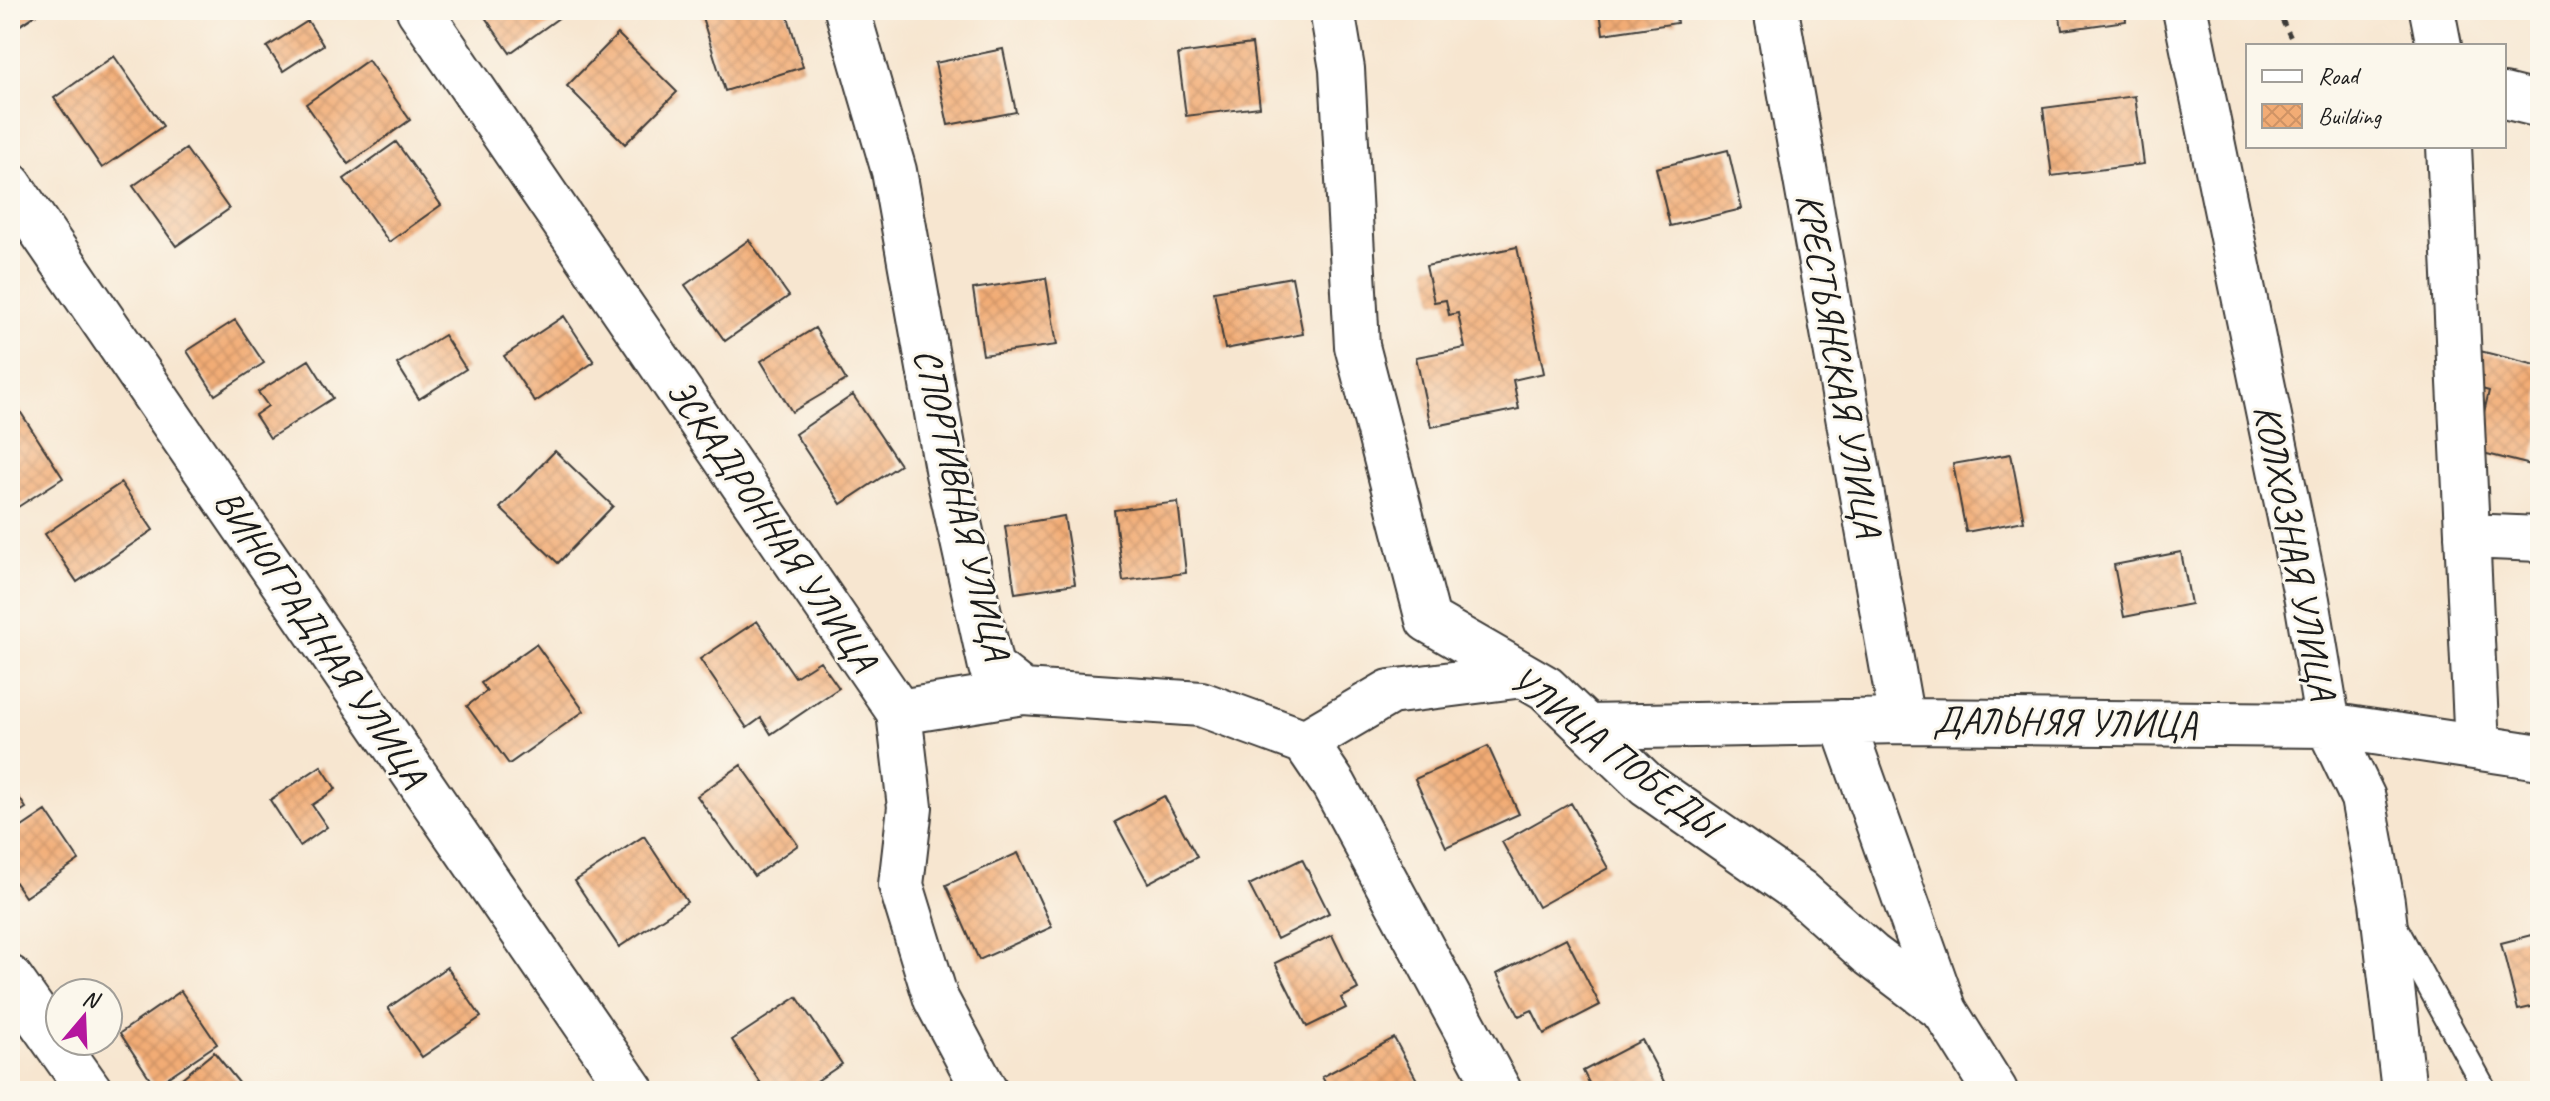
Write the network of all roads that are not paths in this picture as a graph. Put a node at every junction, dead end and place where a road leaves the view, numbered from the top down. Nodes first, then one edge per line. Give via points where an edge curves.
1 (419, 10) edge
2 (847, 10) edge
3 (1332, 10) edge
4 (1776, 10) edge
5 (2185, 10) edge
6 (2432, 10) edge
7 (2439, 44) edge
8 (2506, 96) edge
9 (2540, 105) edge
10 (2449, 148) edge
11 (10, 185) edge
12 (2467, 536) junction
13 (2540, 539) edge
14 (1523, 675) junction
15 (1023, 692) junction
16 (899, 712) junction
17 (1902, 721) junction
18 (1842, 722) junction
19 (2328, 725) junction
20 (1587, 727) junction
21 (1305, 742) junction
22 (2477, 747) junction
23 (2540, 757) edge
24 (2382, 902) junction
25 (10, 978) edge
26 (1945, 1011) junction
27 (90, 1091) edge
28 (632, 1091) edge
29 (985, 1091) edge
30 (1499, 1091) edge
31 (1995, 1091) edge
32 (2404, 1091) edge
33 (2486, 1091) edge

1 - 16 street, ЭСКАДРОННАЯ УЛИЦА
2 - 15 street, СПОРТИВНАЯ УЛИЦА via 894,171 947,469 991,667
3 - 14 street, УЛИЦА ПОБЕДЫ via 1342,69 1357,346 1428,620
4 - 17 street, КРЕСТЬЯНСКАЯ УЛИЦА
5 - 19 street, КОЛХОЗНАЯ УЛИЦА
6 - 7 street
8 - 9 street
10 - 12 street
11 - 28 street, ВИНОГРАДНАЯ УЛИЦА
12 - 13 street
12 - 22 street
14 - 20 street, УЛИЦА ПОБЕДЫ via 1546,688
14 - 21 street via 1390,692
15 - 16 street
15 - 21 street, СПОРТИВНАЯ УЛИЦА via 1201,704
16 - 29 street, ЭСКАДРОННАЯ УЛИЦА via 910,807 901,885 936,999
17 - 18 street, ДАЛЬНЯЯ УЛИЦА
17 - 19 street, ДАЛЬНЯЯ УЛИЦА
18 - 20 street, ДАЛЬНЯЯ УЛИЦА
18 - 26 street
19 - 22 street, ДАЛЬНЯЯ УЛИЦА
19 - 24 street, КОЛХОЗНАЯ УЛИЦА via 2363,798
20 - 26 street, УЛИЦА ПОБЕДЫ via 1647,785 1799,891
21 - 30 street via 1334,785
22 - 23 street, ДАЛЬНЯЯ УЛИЦА
24 - 32 street, КОЛХОЗНАЯ УЛИЦА
24 - 33 lane
25 - 27 street
26 - 31 street, УЛИЦА ПОБЕДЫ

